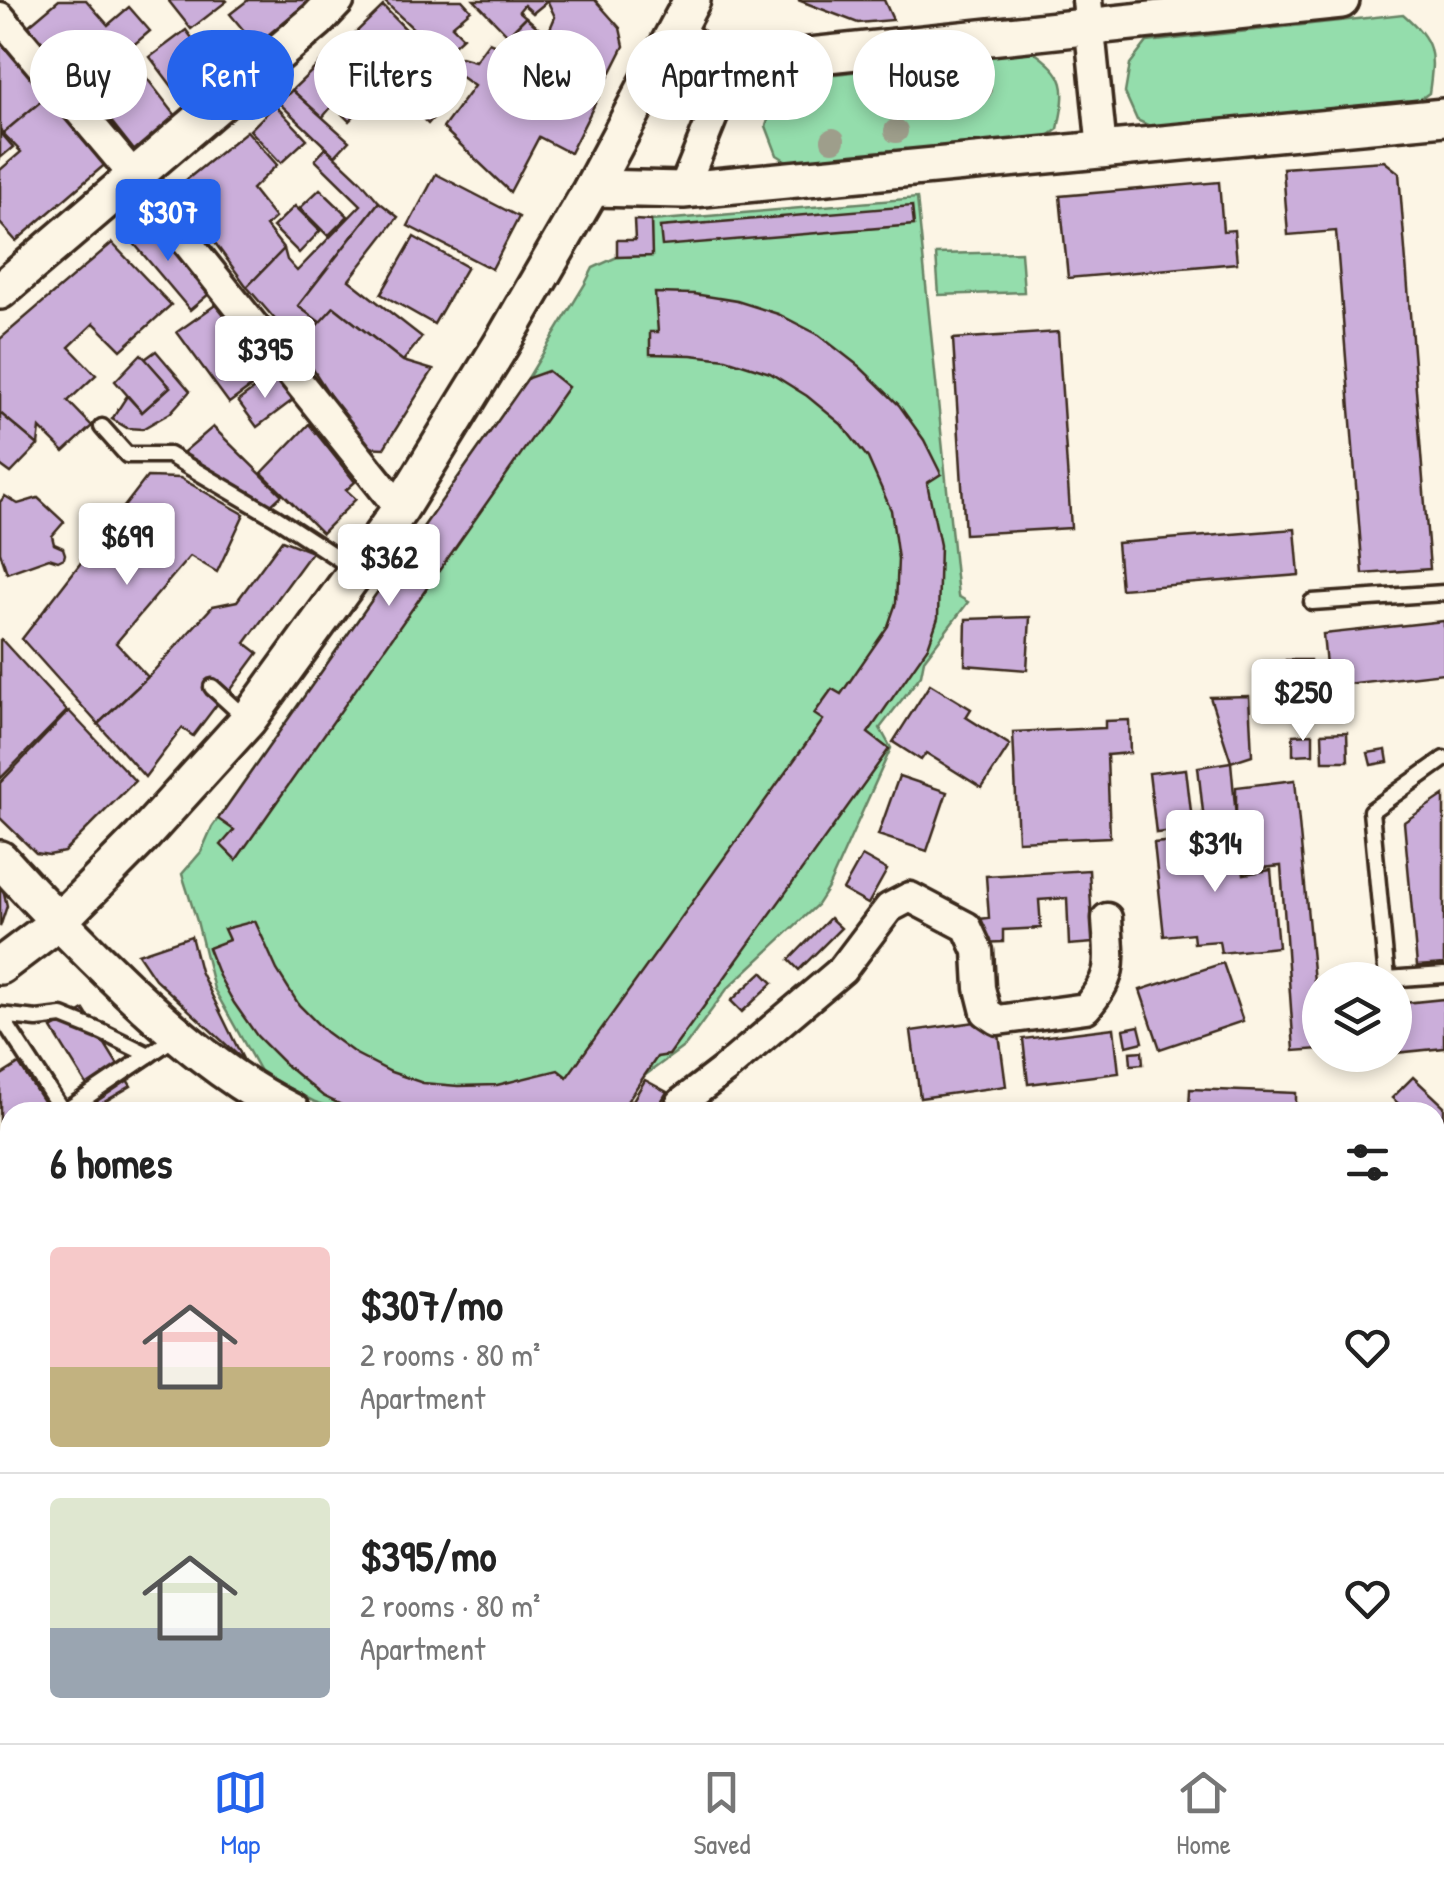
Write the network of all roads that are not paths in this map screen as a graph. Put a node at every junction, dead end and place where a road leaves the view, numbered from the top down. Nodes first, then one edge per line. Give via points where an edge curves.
1 (336, 0) edge
2 (1342, 0) edge
3 (1088, 13) edge
4 (684, 15) edge
5 (0, 18) edge
6 (833, 50) edge
7 (1444, 117) edge
8 (711, 120) edge
9 (1102, 150) junction
10 (134, 176) junction
11 (592, 188) junction
12 (683, 190) junction
13 (0, 291) edge
14 (102, 427) dead end
15 (400, 509) junction
16 (357, 570) junction
17 (1444, 593) edge
18 (1312, 602) dead end
19 (212, 687) dead end
20 (248, 720) junction
21 (1444, 760) edge
22 (0, 859) edge
23 (1107, 918) dead end
24 (57, 922) junction
25 (0, 966) edge
26 (1444, 975) edge
27 (163, 1046) junction
28 (57, 1102) edge
29 (78, 1102) edge
30 (271, 1102) edge
31 (682, 1102) edge

1 - 10 street
2 - 3 street
3 - 6 street
3 - 9 street
4 - 11 street
5 - 10 street
7 - 9 street
8 - 12 street
9 - 12 street
10 - 13 street
10 - 15 street
11 - 12 street
11 - 15 street
14 - 16 lane via 126,456 169,455
15 - 16 street
16 - 20 street
17 - 18 lane
19 - 20 lane
20 - 24 street
21 - 26 lane via 1372,810 1388,979
22 - 24 street
23 - 31 street via 1109,972 1086,1008 998,1020 986,1012 978,951 966,926 910,897 889,908 842,970
24 - 25 street
24 - 27 street
27 - 28 lane via 62,1016 0,1015
27 - 29 lane
27 - 30 street

